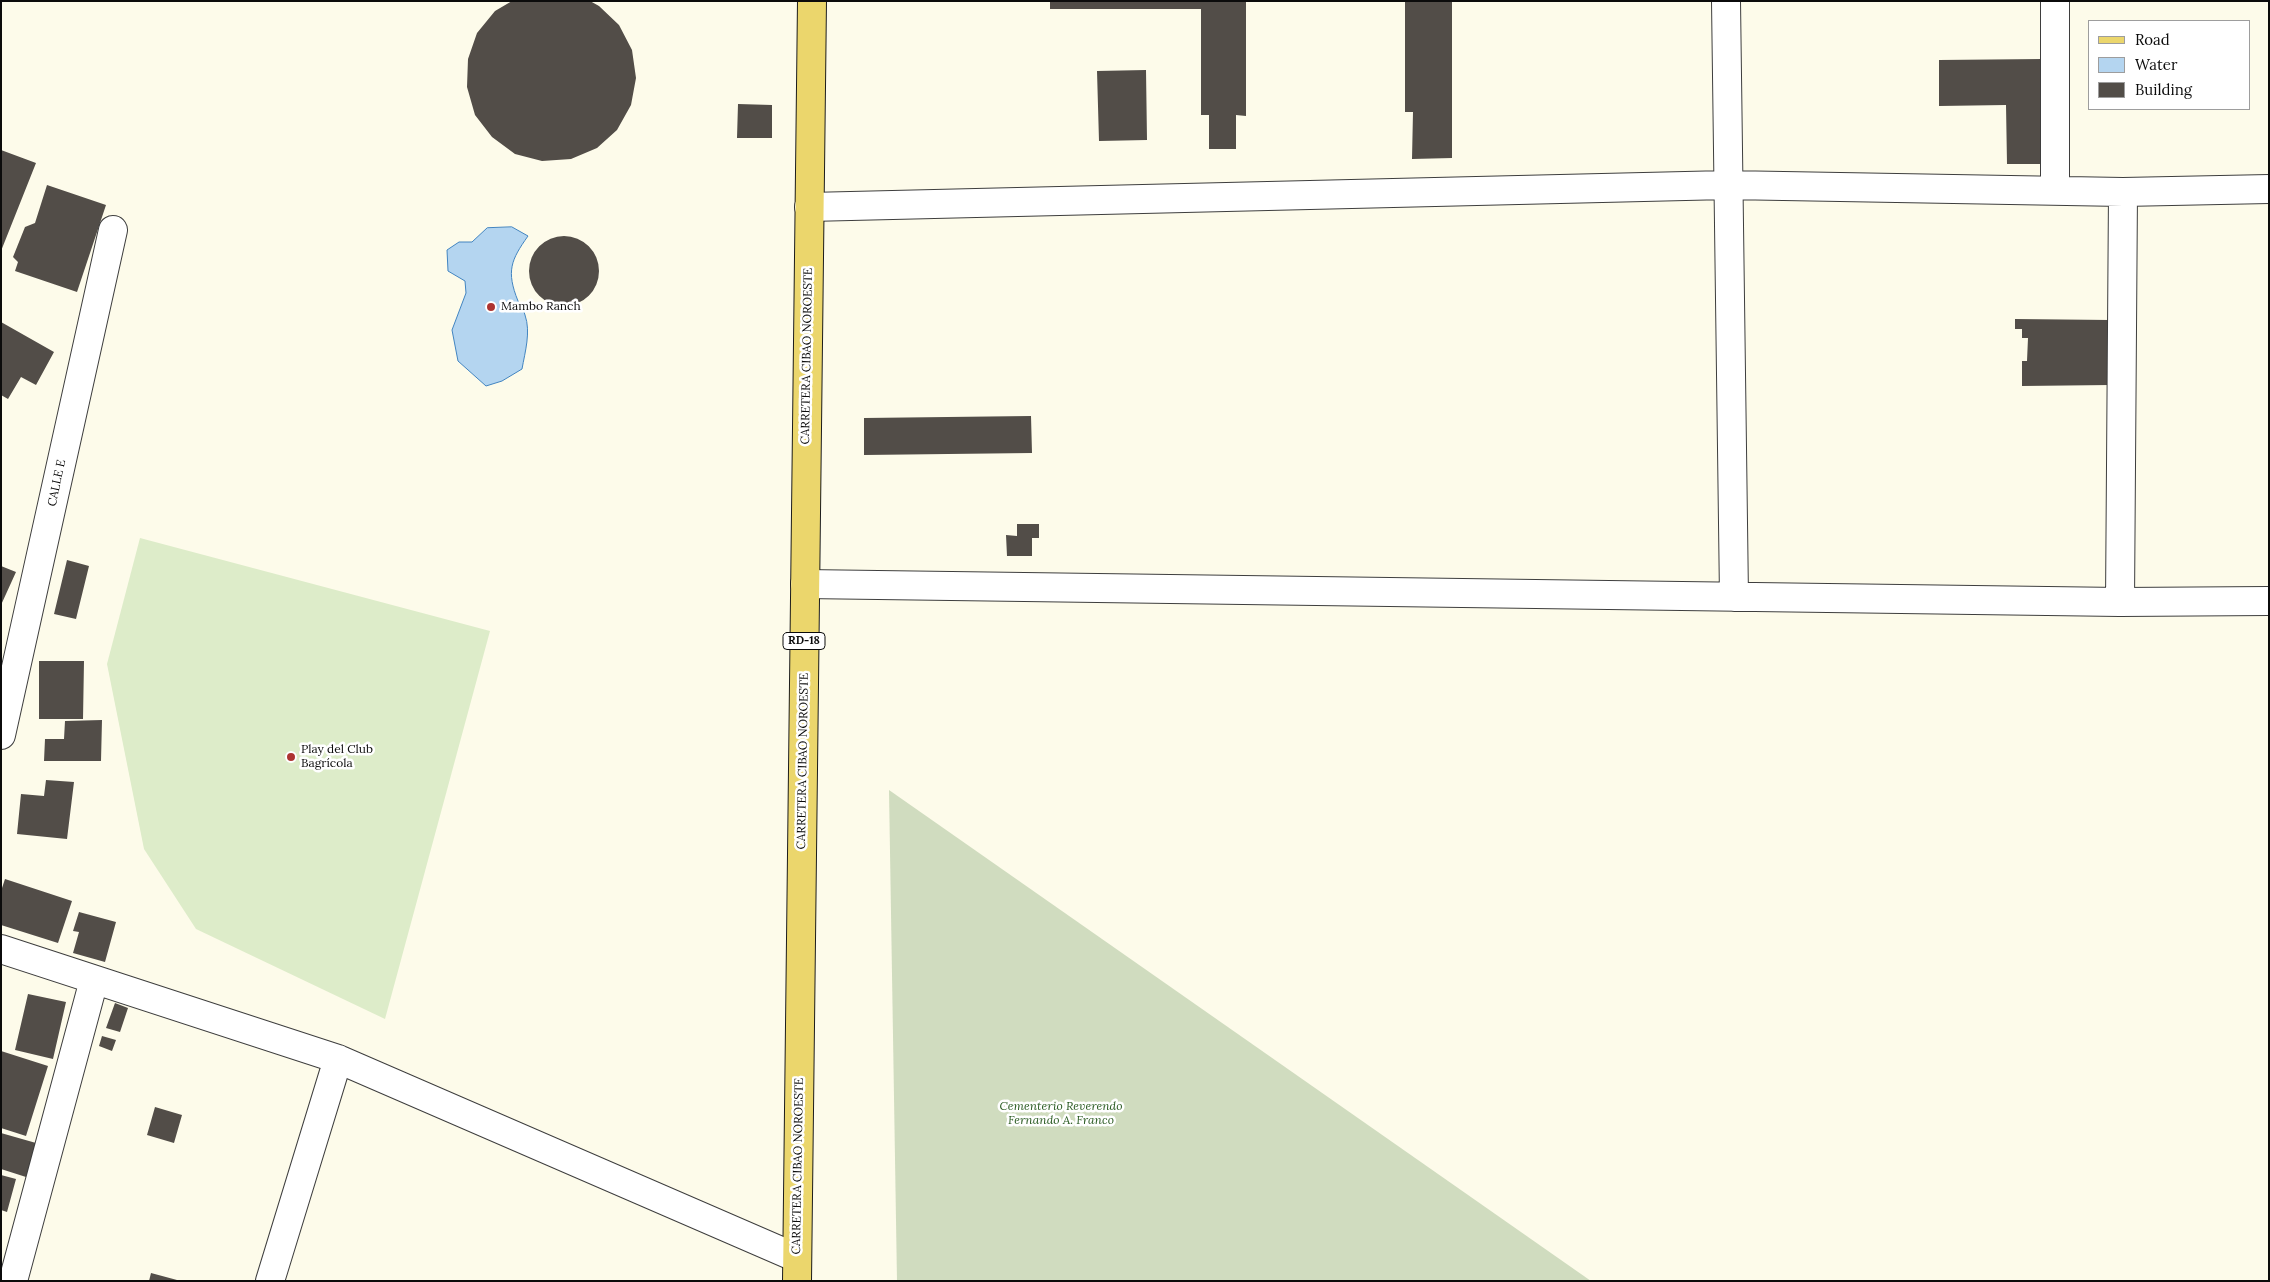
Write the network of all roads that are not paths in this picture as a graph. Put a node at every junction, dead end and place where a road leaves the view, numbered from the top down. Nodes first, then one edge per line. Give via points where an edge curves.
1 (812, 1) edge
2 (1726, 1) edge
3 (2055, 1) edge
4 (1727, 184) junction
5 (2269, 189) edge
6 (2055, 190) junction
7 (2123, 192) junction
8 (809, 207) junction
9 (113, 230) dead end
10 (805, 584) junction
11 (1734, 598) junction
12 (2269, 601) edge
13 (2120, 602) junction
14 (1, 735) edge
15 (1, 949) edge
16 (94, 980) junction
17 (338, 1059) junction
18 (797, 1270) edge
19 (13, 1281) edge
20 (270, 1281) edge

1 - 8 main road, CARRETERA CIBAO NOROESTE / RD-18
2 - 4 street
3 - 6 street
4 - 6 street
4 - 8 street
4 - 11 street
5 - 7 street
6 - 7 street
7 - 13 street
8 - 10 main road, CARRETERA CIBAO NOROESTE / RD-18
9 - 14 street, CALLE E
10 - 11 street
10 - 18 main road, CARRETERA CIBAO NOROESTE / RD-18
11 - 13 street
12 - 13 street
15 - 16 street
16 - 17 street
16 - 19 street
17 - 18 street
17 - 20 street

